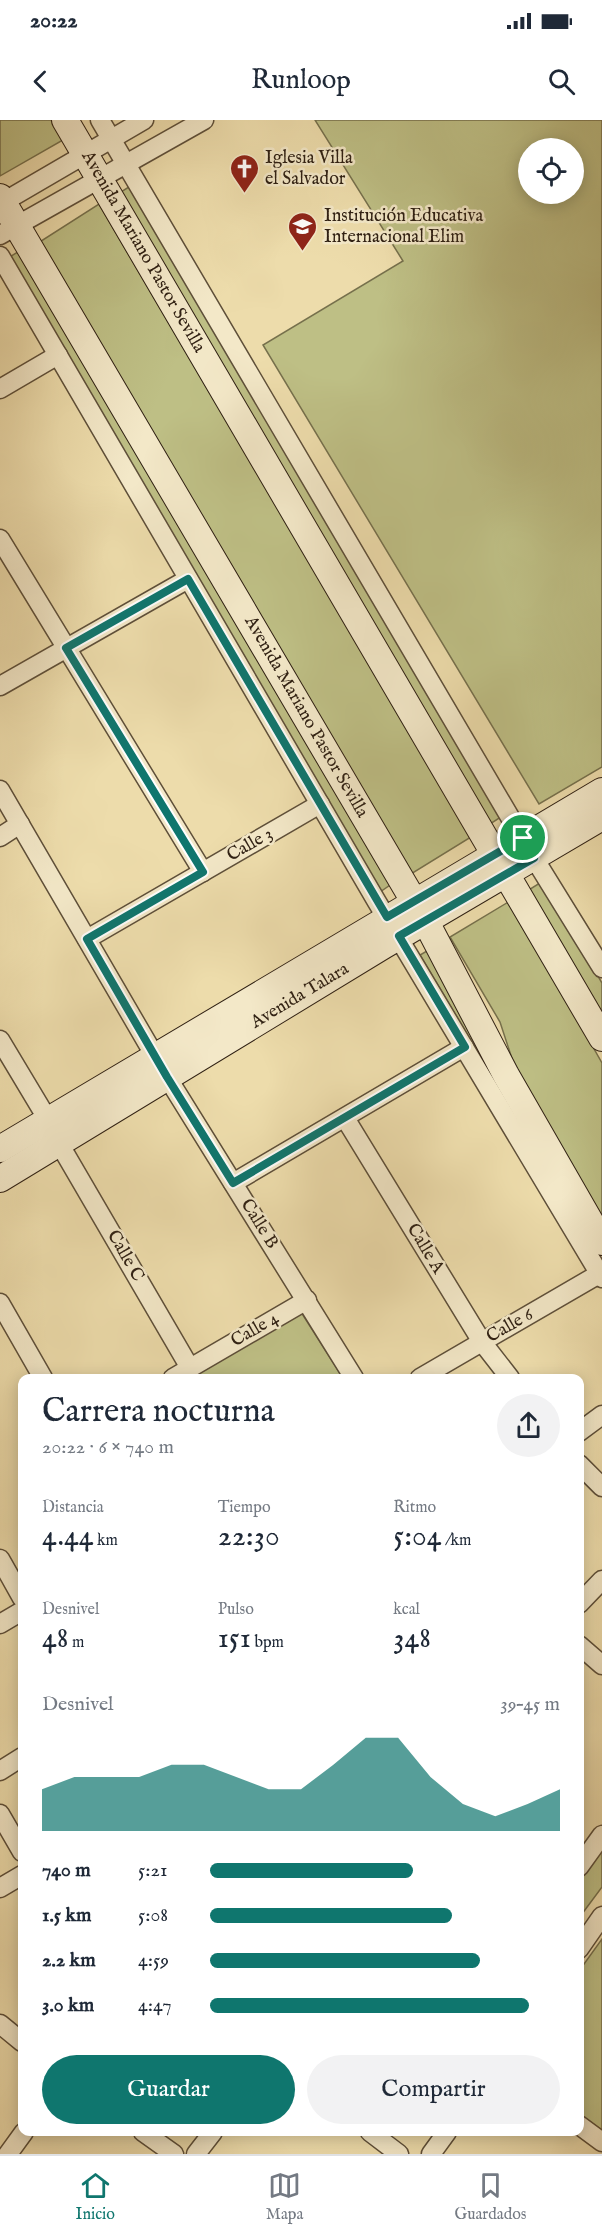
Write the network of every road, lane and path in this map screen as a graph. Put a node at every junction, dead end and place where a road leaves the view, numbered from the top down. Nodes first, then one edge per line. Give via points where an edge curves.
1 (64, 120) edge
2 (100, 120) edge
3 (144, 120) edge
4 (204, 120) edge
5 (111, 139) junction
6 (85, 154) junction
7 (126, 165) junction
8 (100, 180) junction
9 (1, 201) edge
10 (8, 231) edge
11 (0, 256) edge
12 (58, 355) junction
13 (0, 389) edge
14 (0, 539) edge
15 (188, 579) junction
16 (66, 648) junction
17 (0, 686) edge
18 (0, 790) edge
19 (602, 791) edge
20 (320, 804) junction
21 (602, 818) edge
22 (20, 824) junction
23 (0, 837) edge
24 (529, 848) junction
25 (502, 864) junction
26 (203, 872) junction
27 (420, 911) junction
28 (393, 927) junction
29 (87, 939) junction
30 (602, 968) edge
31 (602, 1038) edge
32 (0, 1040) edge
33 (465, 1047) junction
34 (161, 1066) junction
35 (345, 1118) junction
36 (48, 1120) junction
37 (60, 1145) junction
38 (0, 1149) edge
39 (0, 1179) edge
40 (233, 1183) junction
41 (602, 1242) edge
42 (601, 1276) edge
43 (307, 1300) junction
44 (0, 1303) edge
45 (5, 1322) edge
46 (482, 1342) junction
47 (190, 1368) junction
48 (40, 1374) edge
49 (180, 1374) edge
50 (352, 1374) edge
51 (427, 1374) edge
52 (507, 1374) edge
53 (602, 1415) edge
54 (584, 1428) edge
55 (584, 1469) edge
56 (602, 1487) edge
57 (0, 1559) edge
58 (602, 1580) edge
59 (18, 1591) edge
60 (584, 1599) edge
61 (18, 1613) edge
62 (0, 1624) edge
63 (584, 1649) edge
64 (602, 1665) edge
65 (18, 1760) edge
66 (0, 1771) edge
67 (0, 1814) edge
68 (602, 1835) edge
69 (18, 1845) edge
70 (584, 1860) edge
71 (18, 1877) edge
72 (0, 1888) edge
73 (602, 1916) edge
74 (584, 1941) edge
75 (0, 2024) edge
76 (18, 2039) edge
77 (584, 2129) edge
78 (21, 2136) edge
79 (149, 2136) edge
80 (210, 2136) edge
81 (382, 2136) edge
82 (444, 2136) edge
83 (602, 2142) edge
84 (8, 2154) edge
85 (174, 2154) edge
86 (196, 2154) edge
87 (399, 2154) edge
88 (431, 2154) edge

1 - 6 main road, Avenida Mariano Pastor Sevilla
2 - 5 street, Avenida Mariano Pastor Sevilla
3 - 5 street
4 - 7 street
5 - 6 street
5 - 7 street, Avenida Mariano Pastor Sevilla
6 - 8 main road, Avenida Mariano Pastor Sevilla
6 - 9 street
7 - 8 street
7 - 24 street, Avenida Mariano Pastor Sevilla
8 - 10 street
8 - 25 main road, Avenida Mariano Pastor Sevilla
9 - 10 main road, Avenida Mariano Pastor Sevilla
10 - 27 main road, Avenida Mariano Pastor Sevilla
11 - 12 street, Avenida Mariano Pastor Sevilla
12 - 13 street
12 - 15 street, Avenida Mariano Pastor Sevilla
14 - 16 street
15 - 16 street
15 - 20 street, Avenida Mariano Pastor Sevilla
16 - 17 street
16 - 26 street
18 - 22 street, Calle B
19 - 24 main road, Avenida Talara
20 - 26 street, Calle 3
20 - 28 street, Avenida Mariano Pastor Sevilla
21 - 24 main road, Avenida Talara
22 - 23 street
22 - 29 street, Calle B
24 - 25 main road, Avenida Talara
24 - 30 street, Avenida Mariano Pastor Sevilla
25 - 27 main road, Avenida Talara
25 - 31 main road, Avenida Mariano Pastor Sevilla
26 - 29 street, Calle 3
27 - 28 main road, Avenida Talara
27 - 41 main road, Avenida Mariano Pastor Sevilla via 506,1075
28 - 33 street, Avenida Mariano Pastor Sevilla
28 - 34 main road, Avenida Talara
29 - 34 street, Calle B
32 - 36 street
33 - 35 street
33 - 42 street, Avenida Mariano Pastor Sevilla
34 - 36 main road, Avenida Talara
34 - 37 main road, Avenida Talara
34 - 40 street, Calle B
35 - 40 street
35 - 46 street, Calle A
36 - 38 main road, Avenida Talara
37 - 39 main road, Avenida Talara
37 - 47 street, Calle C
40 - 43 street, Calle B
42 - 46 street, Calle 6
43 - 47 street, Calle 4
43 - 50 street, Calle B
44 - 45 street
45 - 48 street
46 - 51 street, Calle 6
46 - 52 street, Calle A
47 - 49 street, Calle 4
53 - 54 street
55 - 56 street
57 - 59 street
58 - 60 street
61 - 62 street
63 - 64 street
65 - 66 street
67 - 69 street
68 - 70 street
71 - 72 street
73 - 74 street
75 - 76 street
77 - 83 street
78 - 84 street
79 - 85 street
80 - 86 street
81 - 87 street
82 - 88 street

